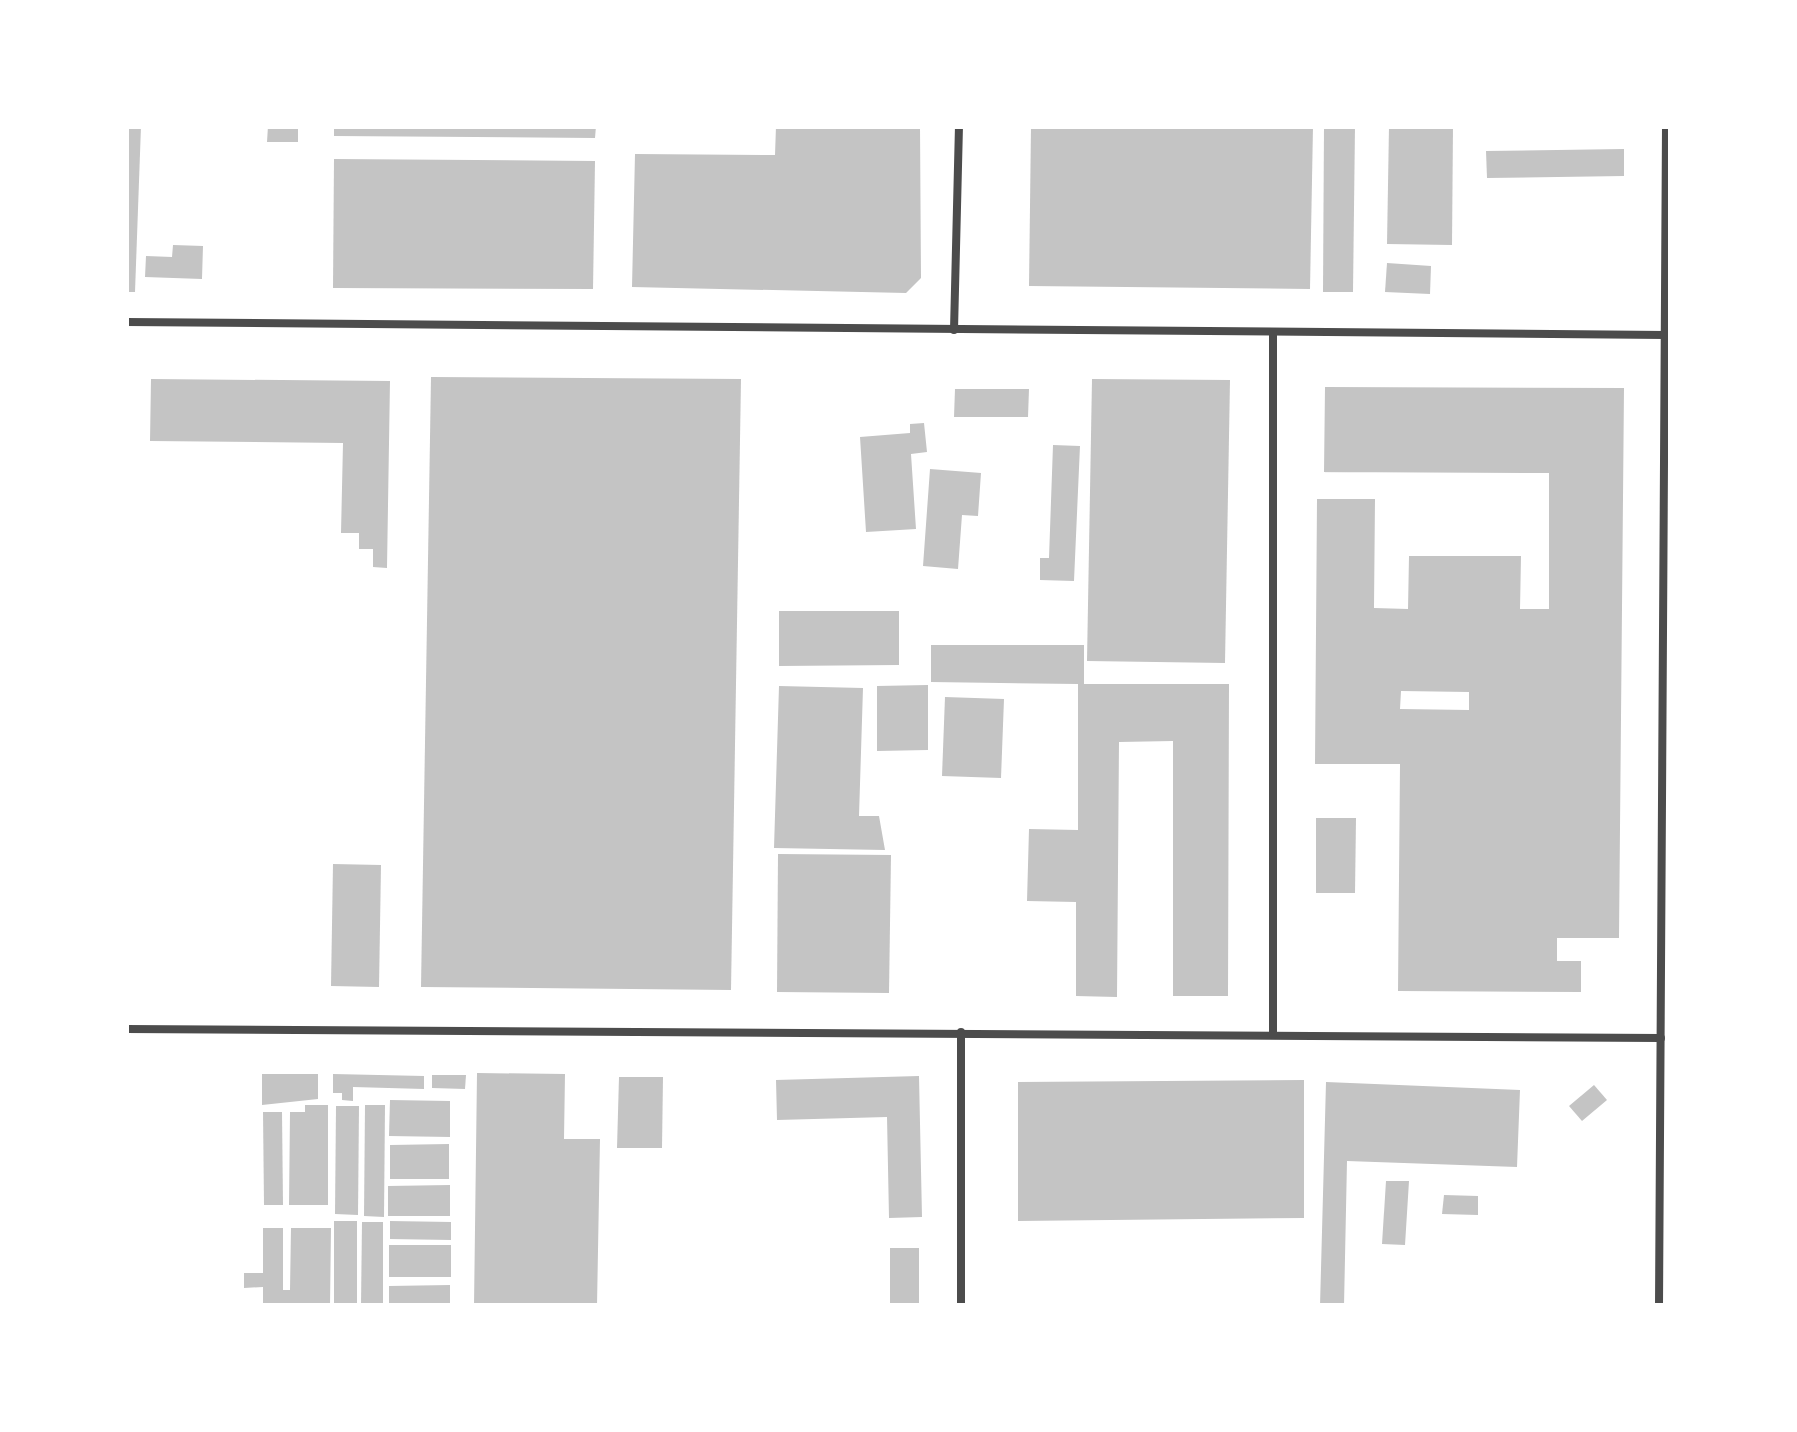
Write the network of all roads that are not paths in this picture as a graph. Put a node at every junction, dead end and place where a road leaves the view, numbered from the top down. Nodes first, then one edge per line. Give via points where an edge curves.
1 (959, 126) edge
2 (1666, 126) edge
3 (126, 322) edge
4 (954, 330) junction
5 (1273, 332) junction
6 (1665, 335) junction
7 (1667, 653) edge
8 (126, 1029) edge
9 (961, 1032) junction
10 (1273, 1035) junction
11 (1661, 1038) junction
12 (961, 1306) edge
13 (1659, 1306) edge

1 - 4 lane
2 - 6 lane
3 - 4 lane
4 - 5 lane
5 - 6 lane
5 - 10 lane
6 - 7 lane
7 - 11 lane
8 - 9 lane
9 - 10 lane
9 - 12 lane
10 - 11 lane
11 - 13 lane

